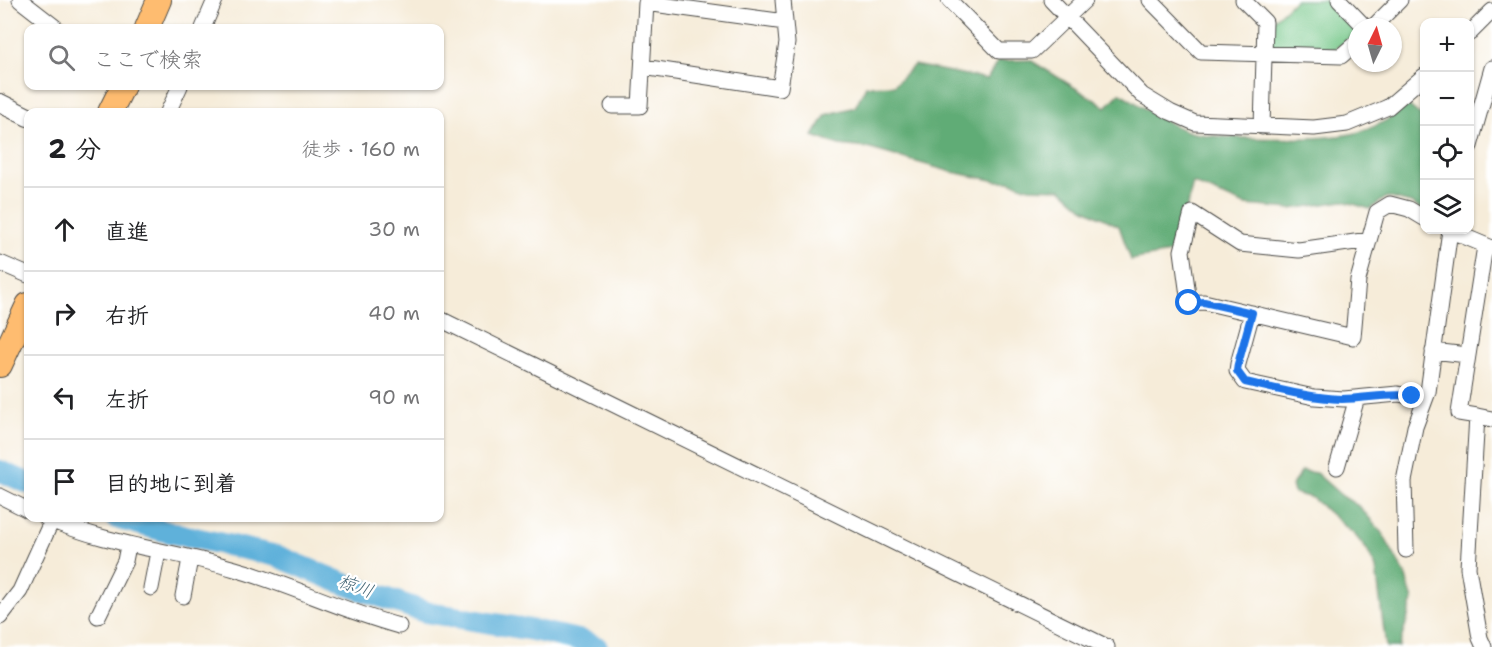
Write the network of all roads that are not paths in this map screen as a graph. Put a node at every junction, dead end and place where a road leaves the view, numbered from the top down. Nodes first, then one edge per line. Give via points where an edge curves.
1 (159, 0) edge
2 (215, 0) edge
3 (783, 0) edge
4 (949, 0) edge
5 (1050, 0) edge
6 (1085, 0) edge
7 (1150, 0) edge
8 (1243, 0) edge
9 (1339, 0) edge
10 (1400, 0) edge
11 (25, 2) edge
12 (646, 2) edge
13 (1492, 11) edge
14 (1067, 17) junction
15 (1356, 18) edge
16 (1382, 18) edge
17 (784, 22) junction
18 (51, 24) edge
19 (149, 24) edge
20 (205, 24) edge
21 (1474, 29) edge
22 (1348, 50) edge
23 (1264, 55) junction
24 (643, 68) junction
25 (1492, 68) edge
26 (1420, 80) edge
27 (121, 90) edge
28 (178, 90) edge
29 (0, 103) edge
30 (612, 105) dead end
31 (112, 108) edge
32 (170, 108) edge
33 (24, 115) edge
34 (1262, 127) junction
35 (1474, 132) edge
36 (1420, 215) edge
37 (1448, 234) edge
38 (1458, 234) edge
39 (1369, 240) junction
40 (1488, 247) edge
41 (0, 263) edge
42 (24, 273) edge
43 (1252, 313) junction
44 (24, 314) edge
45 (444, 320) edge
46 (1432, 351) junction
47 (1467, 355) junction
48 (0, 365) edge
49 (1357, 398) junction
50 (1425, 399) junction
51 (1484, 417) edge
52 (1337, 467) dead end
53 (0, 496) edge
54 (24, 508) edge
55 (48, 522) edge
56 (58, 522) edge
57 (128, 546) junction
58 (1406, 550) dead end
59 (158, 552) junction
60 (190, 559) junction
61 (151, 588) dead end
62 (183, 596) dead end
63 (98, 616) dead end
64 (0, 617) edge
65 (399, 626) dead end
66 (1487, 643) edge
67 (1107, 647) edge

1 - 19 highway
2 - 20 street
3 - 17 street
4 - 14 street via 999,51 1032,51
5 - 14 street
6 - 14 street
7 - 23 street via 1201,52
8 - 23 street via 1265,22
9 - 15 street
10 - 16 street
11 - 18 street
12 - 17 street
12 - 24 street
13 - 21 street
14 - 34 street via 1130,84 1170,112 1195,123
17 - 24 street via 787,43 780,88
22 - 23 street via 1341,56
23 - 34 street
24 - 30 street via 640,106
25 - 35 street
26 - 34 street via 1388,107 1347,124
27 - 31 highway
28 - 32 street
29 - 33 street
36 - 39 street via 1390,204 1377,212
37 - 46 street
38 - 40 street
39 - 43 street via 1358,280 1353,337
39 - 43 street via 1299,250 1240,244 1192,213 1182,251 1189,303 1204,302
40 - 47 street
41 - 42 street
43 - 49 street via 1237,371 1245,382 1314,397
44 - 48 highway
45 - 67 street
46 - 47 street
46 - 50 street
47 - 51 street via 1459,413
49 - 50 street via 1398,394
49 - 52 street
50 - 58 street via 1414,428 1404,481
51 - 66 street via 1468,568 1480,638
53 - 54 street
55 - 64 street via 20,591
56 - 57 street
57 - 59 street
57 - 63 street via 125,561
59 - 60 street
59 - 61 street
60 - 62 street
60 - 65 street via 248,572

